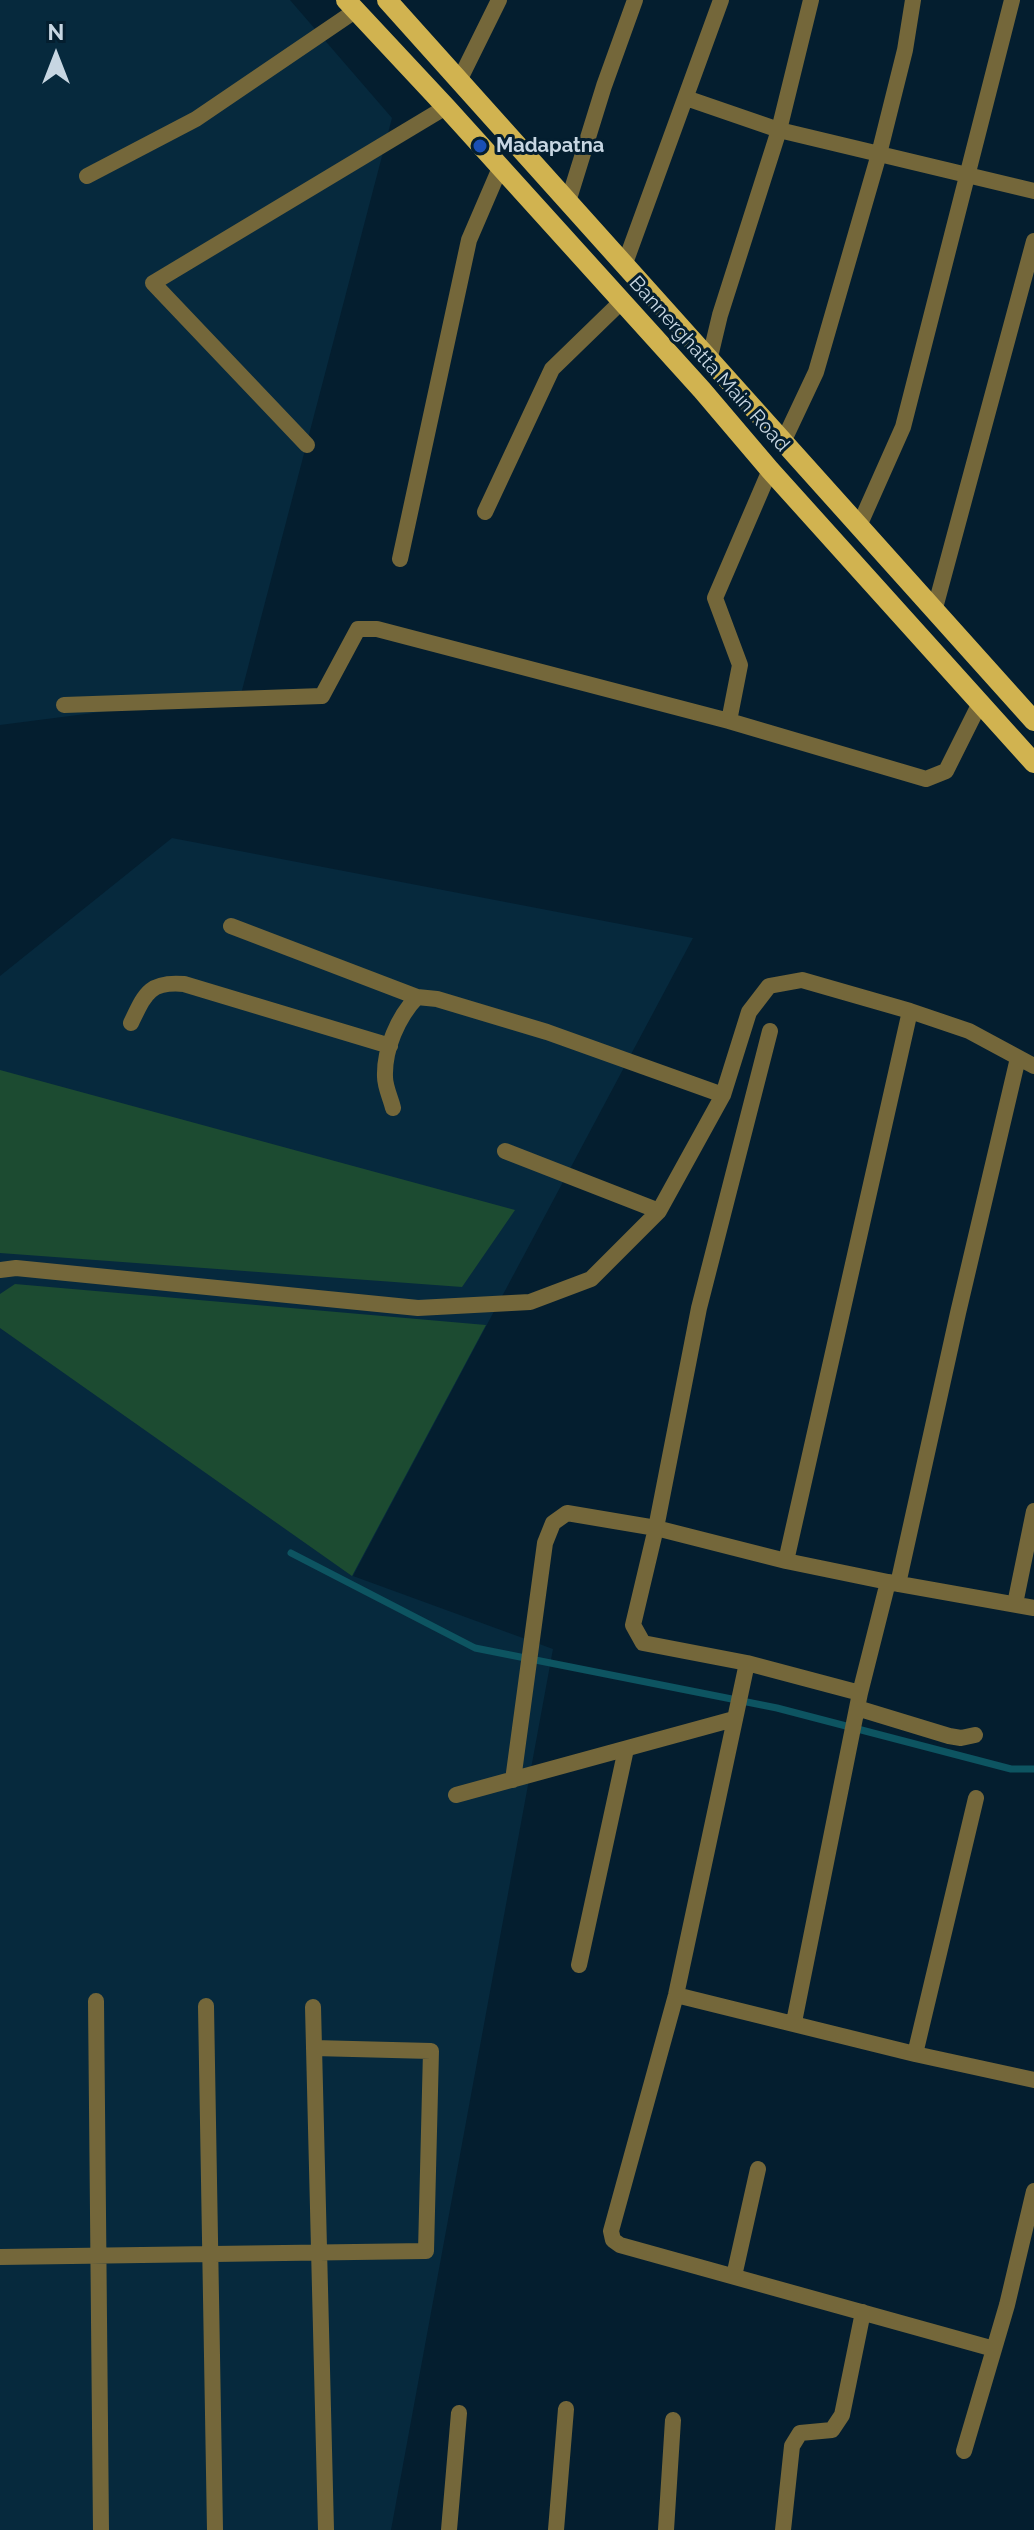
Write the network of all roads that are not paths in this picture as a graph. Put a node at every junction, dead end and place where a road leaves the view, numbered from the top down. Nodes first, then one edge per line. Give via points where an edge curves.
1 (387, 0) edge
2 (499, 0) edge
3 (635, 0) edge
4 (721, 0) edge
5 (811, 0) edge
6 (913, 0) edge
7 (1012, 0) edge
8 (350, 5) edge
9 (459, 81) junction
10 (686, 98) junction
11 (446, 107) junction
12 (779, 130) junction
13 (879, 154) junction
14 (500, 168) junction
15 (967, 175) junction
16 (87, 176) dead end
17 (1034, 191) edge
18 (568, 202) junction
19 (1034, 241) edge
20 (624, 266) junction
21 (621, 302) junction
22 (709, 361) junction
23 (783, 442) junction
24 (307, 445) dead end
25 (770, 470) junction
26 (485, 512) dead end
27 (859, 526) junction
28 (400, 559) dead end
29 (935, 608) junction
30 (980, 703) junction
31 (64, 705) dead end
32 (729, 721) junction
33 (1034, 721) edge
34 (1034, 763) edge
35 (231, 926) dead end
36 (417, 997) junction
37 (910, 1011) junction
38 (131, 1023) dead end
39 (770, 1031) dead end
40 (390, 1046) junction
41 (1018, 1058) junction
42 (1034, 1066) edge
43 (723, 1095) junction
44 (393, 1108) dead end
45 (505, 1151) dead end
46 (659, 1211) junction
47 (0, 1270) edge
48 (1034, 1511) edge
49 (656, 1528) junction
50 (786, 1561) junction
51 (893, 1583) junction
52 (1015, 1604) junction
53 (1034, 1608) edge
54 (747, 1663) junction
55 (858, 1700) junction
56 (734, 1719) junction
57 (975, 1735) dead end
58 (626, 1749) junction
59 (513, 1780) junction
60 (456, 1795) dead end
61 (976, 1798) dead end
62 (579, 1965) dead end
63 (676, 1995) junction
64 (96, 2001) dead end
65 (206, 2006) dead end
66 (313, 2007) dead end
67 (794, 2022) junction
68 (314, 2048) junction
69 (915, 2054) junction
70 (1034, 2080) edge
71 (758, 2169) dead end
72 (1034, 2191) edge
73 (319, 2253) junction
74 (210, 2254) junction
75 (98, 2256) junction
76 (0, 2257) edge
77 (734, 2276) junction
78 (863, 2312) junction
79 (994, 2349) junction
80 (566, 2409) dead end
81 (459, 2413) dead end
82 (673, 2420) dead end
83 (964, 2451) dead end
84 (101, 2530) edge
85 (215, 2530) edge
86 (326, 2530) edge
87 (449, 2530) edge
88 (556, 2530) edge
89 (666, 2530) edge
90 (783, 2530) edge

1 - 9 main road
2 - 9 street
3 - 18 street
4 - 10 street
5 - 12 street
6 - 13 street
7 - 15 street
8 - 11 main road, Bannerghatta Main Road
8 - 16 street via 196,119
9 - 18 main road
10 - 12 street
10 - 20 street
11 - 14 main road, Bannerghatta Main Road
11 - 24 street via 153,283
12 - 13 street
12 - 22 street
13 - 15 street
13 - 23 street via 816,372
14 - 21 main road, Bannerghatta Main Road
14 - 28 street via 469,240
15 - 17 street
15 - 27 street via 903,427
18 - 20 main road
19 - 29 street
20 - 22 main road
21 - 25 main road, Bannerghatta Main Road
21 - 26 street via 552,369
22 - 23 main road
23 - 27 main road
25 - 30 main road, Bannerghatta Main Road
25 - 32 street via 715,598 740,665
27 - 29 main road
29 - 33 main road
30 - 32 street via 946,771 926,779
30 - 34 main road, Bannerghatta Main Road
31 - 32 street via 322,696 358,629 377,629
35 - 36 street
36 - 40 street via 403,1012
36 - 43 street via 547,1032
37 - 41 street via 969,1031
37 - 43 street via 802,980 769,986 749,1012
37 - 50 street
38 - 40 street via 145,994 156,986 184,984
39 - 49 street via 699,1308
40 - 44 street via 385,1078
41 - 42 street
41 - 51 street
43 - 46 street
45 - 46 street
46 - 47 street via 591,1279 530,1302 418,1308
48 - 52 street
49 - 50 street
49 - 54 street via 633,1625 643,1643
49 - 59 street via 567,1513 553,1523 545,1543
50 - 51 street
51 - 52 street
51 - 55 street
52 - 53 street
54 - 55 street
54 - 56 street
55 - 57 street via 949,1736
55 - 67 street
56 - 58 street
56 - 63 street
58 - 59 street
58 - 62 street
59 - 60 street
61 - 69 street
63 - 67 street
63 - 77 street via 611,2231 620,2245
64 - 75 street
65 - 74 street
66 - 68 street
67 - 69 street
68 - 73 street
68 - 73 street via 431,2051 426,2251
69 - 70 street
71 - 77 street
72 - 79 street
73 - 74 street
73 - 86 street
74 - 75 street
74 - 85 street
75 - 76 street
75 - 84 street
77 - 78 street
78 - 79 street
78 - 90 street via 842,2415 832,2430 800,2433 792,2446
79 - 83 street
80 - 88 street
81 - 87 street
82 - 89 street

